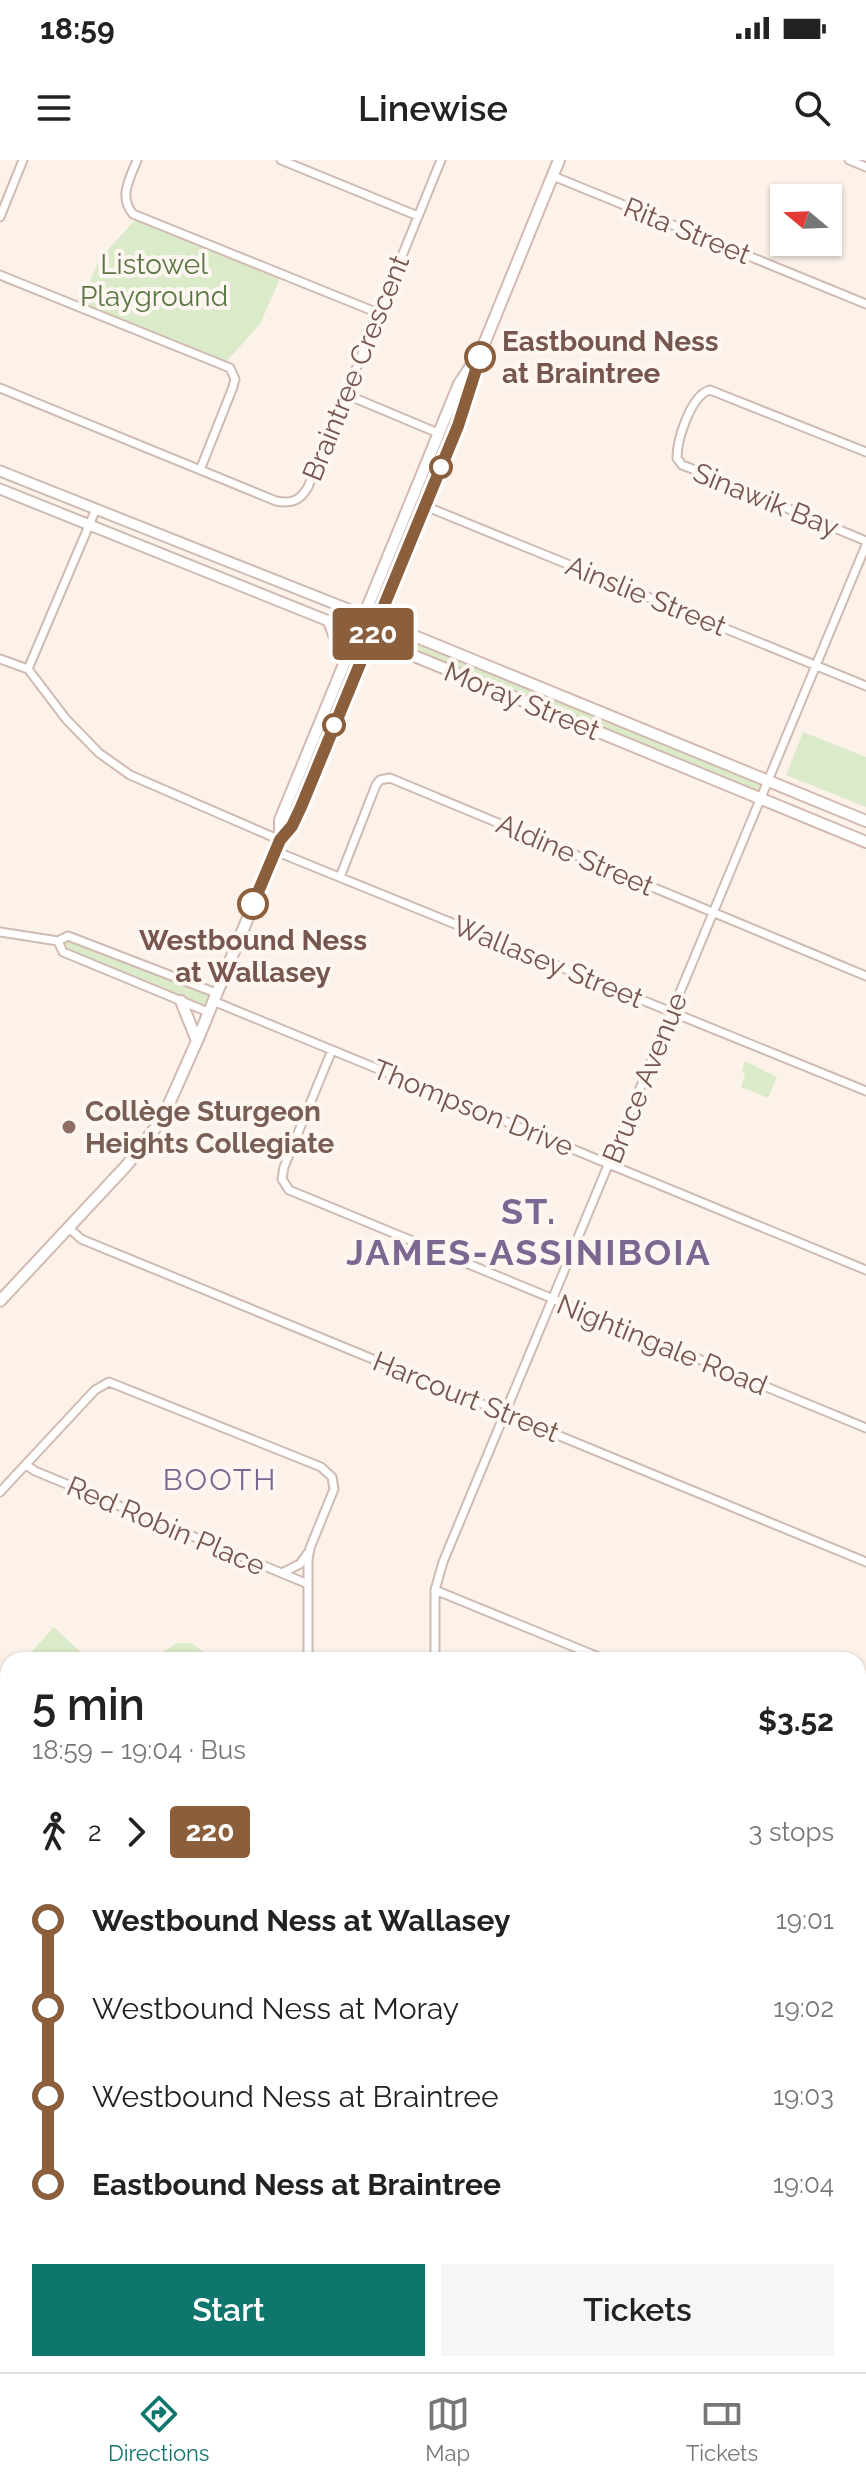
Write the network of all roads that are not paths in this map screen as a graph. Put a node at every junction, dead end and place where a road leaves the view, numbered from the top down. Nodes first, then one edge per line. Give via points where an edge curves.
1 (23, 160) edge
2 (137, 160) edge
3 (281, 160) edge
4 (441, 160) edge
5 (559, 160) edge
6 (849, 160) edge
7 (866, 167) edge
8 (553, 176) junction
9 (418, 216) junction
10 (0, 217) edge
11 (0, 275) edge
12 (866, 304) edge
13 (378, 313) junction
14 (482, 349) junction
15 (0, 388) edge
16 (345, 394) junction
17 (438, 433) junction
18 (866, 452) edge
19 (200, 470) junction
20 (0, 471) edge
21 (0, 489) edge
22 (425, 506) junction
23 (96, 509) junction
24 (90, 525) junction
25 (866, 543) edge
26 (363, 615) junction
27 (329, 621) junction
28 (378, 621) junction
29 (356, 632) junction
30 (370, 639) junction
31 (0, 659) edge
32 (344, 662) junction
33 (816, 666) junction
34 (28, 669) junction
35 (866, 686) edge
36 (769, 780) junction
37 (761, 799) junction
38 (866, 821) edge
39 (866, 842) edge
40 (278, 845) junction
41 (340, 877) junction
42 (714, 913) junction
43 (0, 932) edge
44 (58, 941) junction
45 (866, 976) edge
46 (214, 997) junction
47 (181, 1001) junction
48 (208, 1012) junction
49 (672, 1013) junction
50 (197, 1041) junction
51 (332, 1050) junction
52 (866, 1091) edge
53 (609, 1165) junction
54 (69, 1228) junction
55 (866, 1270) edge
56 (0, 1301) edge
57 (553, 1301) junction
58 (506, 1413) junction
59 (866, 1428) edge
60 (26, 1465) junction
61 (0, 1492) edge
62 (310, 1548) junction
63 (866, 1562) edge
64 (277, 1572) junction
65 (308, 1584) junction
66 (435, 1590) junction
67 (308, 1652) edge
68 (435, 1652) edge
69 (586, 1652) edge

1 - 10 street
2 - 13 street via 125,195 133,214
3 - 9 street
4 - 9 street, Braintree Crescent
5 - 8 main road
6 - 7 street
8 - 12 street, Rita Street
8 - 14 main road
9 - 13 street, Braintree Crescent
11 - 19 street via 230,368 233,387
13 - 16 street, Braintree Crescent
14 - 17 main road via 459,384
14 - 22 main road
15 - 19 street, Braintree Crescent
16 - 17 street
16 - 19 street, Braintree Crescent via 298,500 276,501
17 - 26 main road
18 - 25 street, Sinawik Bay via 710,390 698,396 677,449 682,465
20 - 23 street, Moray Street
21 - 24 street, Moray Street
22 - 28 main road
22 - 33 street, Ainslie Street
23 - 24 street
23 - 26 street, Moray Street
24 - 27 street, Moray Street
24 - 34 street
25 - 33 street, Bruce Avenue
26 - 28 main road, Moray Street
26 - 29 main road
27 - 29 street, Moray Street
27 - 32 main road
28 - 30 main road
28 - 36 main road, Moray Street
29 - 30 main road, Moray Street
29 - 32 main road
30 - 37 main road, Moray Street
30 - 40 main road via 297,817
31 - 34 street
32 - 40 main road via 280,820
33 - 35 street, Ainslie Street
33 - 36 street, Bruce Avenue
34 - 40 street, Wallasey Street via 66,719 130,775
36 - 37 street, Bruce Avenue
36 - 38 main road, Moray Street
37 - 39 main road, Moray Street
37 - 42 street, Bruce Avenue
40 - 41 street, Wallasey Street
40 - 46 main road
41 - 42 street, Aldine Street via 376,785 390,778
41 - 49 street, Wallasey Street
42 - 45 street, Aldine Street
42 - 49 street, Bruce Avenue
43 - 44 street, Thompson Drive
44 - 46 street, Thompson Drive via 68,936
44 - 47 street, Thompson Drive via 63,952
46 - 48 main road
46 - 51 street, Thompson Drive
47 - 48 street, Thompson Drive
47 - 50 main road
48 - 50 main road
49 - 52 street, Wallasey Street
49 - 53 street, Bruce Avenue
50 - 54 main road via 156,1127
51 - 53 street, Thompson Drive
51 - 57 street, Nightingale Road via 284,1167 282,1179 289,1190
53 - 55 street, Thompson Drive
53 - 57 street, Bruce Avenue
54 - 56 main road
54 - 58 street, Harcourt Street via 81,1239
57 - 58 street, Bruce Avenue
57 - 59 street, Nightingale Road
58 - 63 street, Harcourt Street
58 - 66 street, Bruce Avenue
60 - 61 street
60 - 62 street via 95,1390 114,1382 327,1471 334,1489
60 - 64 street, Red Robin Place
62 - 64 street via 300,1564
62 - 65 street
64 - 65 street, Red Robin Place
65 - 67 street
66 - 68 street, Bruce Avenue
66 - 69 street

